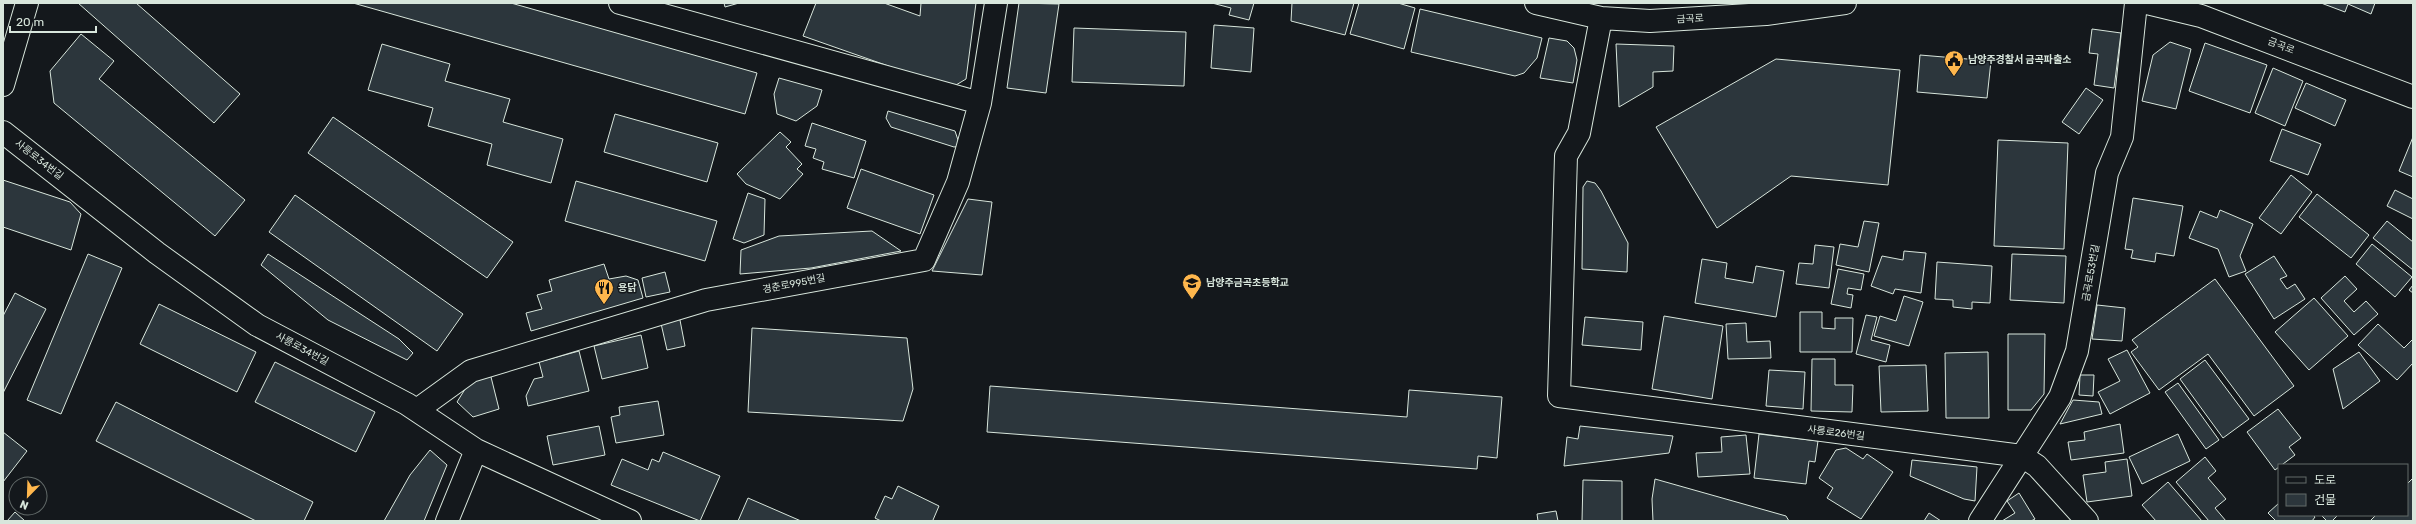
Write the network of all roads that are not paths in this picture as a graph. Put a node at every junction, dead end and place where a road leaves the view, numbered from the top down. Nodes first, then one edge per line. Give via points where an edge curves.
1 (27, 3) edge
2 (620, 3) edge
3 (996, 3) edge
4 (1536, 3) edge
5 (1846, 3) edge
6 (2136, 3) edge
7 (2147, 3) edge
8 (1600, 18) junction
9 (3, 85) edge
10 (2413, 97) edge
11 (980, 103) junction
12 (3, 132) edge
13 (417, 410) junction
14 (476, 450) junction
15 (2022, 456) junction
16 (447, 521) edge
17 (630, 521) edge
18 (1980, 521) edge
19 (2087, 521) edge

1 - 9 street
2 - 11 street
3 - 11 street, 경춘로995번길
4 - 8 street, 금곡로
5 - 8 street, 금곡로 via 1743,16 1650,21
6 - 15 street, 금곡로53번길 via 2122,137 2106,173 2077,352 2060,397
7 - 10 street, 금곡로 via 2201,16
8 - 15 street, 사릉로26번길 via 1579,133 1566,156 1559,396
11 - 13 street, 경춘로995번길 via 958,182 924,260 706,300 471,371
12 - 13 street, 사릉로34번길 via 157,253 257,325
13 - 14 street, 사릉로34번길
14 - 16 street
14 - 17 street, 사릉로34번길
15 - 18 street, 금곡로53번길
15 - 19 street, 사릉로26번길 via 2037,466

